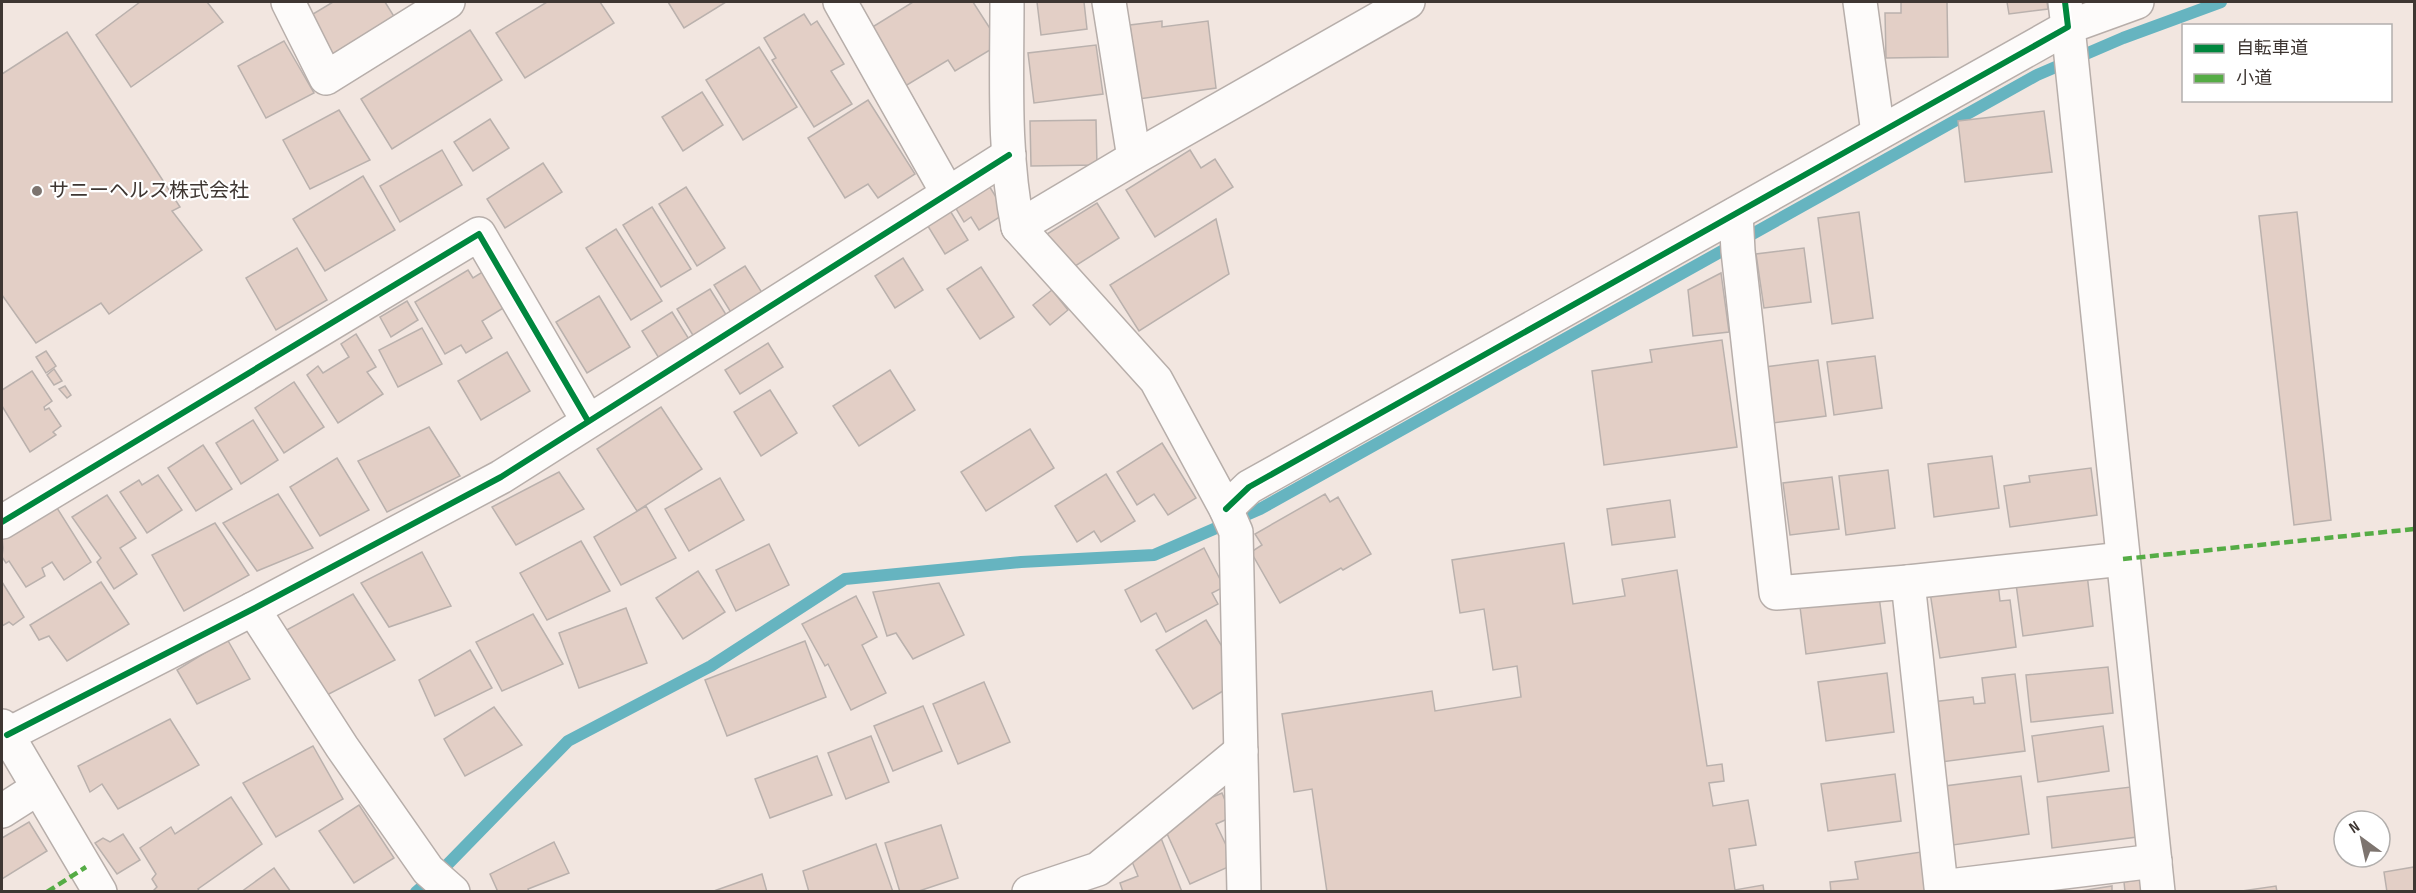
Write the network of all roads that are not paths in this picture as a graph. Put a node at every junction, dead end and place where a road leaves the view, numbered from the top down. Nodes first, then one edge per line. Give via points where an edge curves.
1 (288, 2) edge
2 (448, 2) edge
3 (840, 2) edge
4 (1007, 2) edge
5 (1109, 2) edge
6 (1408, 2) edge
7 (1860, 2) edge
8 (2137, 2) edge
9 (2068, 24) edge
10 (1878, 133) junction
11 (1009, 154) junction
12 (1134, 158) junction
13 (948, 192) junction
14 (1018, 227) junction
15 (1737, 231) junction
16 (588, 421) junction
17 (1231, 520) junction
18 (2, 522) edge
19 (2123, 559) junction
20 (1908, 582) junction
21 (253, 609) junction
22 (4, 731) edge
23 (1241, 751) junction
24 (38, 788) junction
25 (2, 811) edge
26 (2156, 876) edge
27 (1103, 880) edge
28 (441, 881) edge
29 (100, 891) edge
30 (1029, 891) edge
31 (1244, 891) edge

1 - 2 street via 326,78
3 - 13 street
4 - 11 street
5 - 12 street
6 - 12 street
7 - 10 street
8 - 9 street
9 - 10 street
9 - 19 street
10 - 15 street
11 - 13 street
11 - 14 street
12 - 14 street
13 - 16 street
14 - 17 street via 1156,380
15 - 17 street via 1249,488
15 - 20 street via 1776,594
16 - 18 street via 479,234
16 - 21 street via 501,477
17 - 23 street
19 - 20 street
19 - 26 street
20 - 26 street via 1941,887
21 - 22 street
21 - 28 street via 342,747
22 - 24 street
23 - 27 street
23 - 31 street
24 - 25 street
24 - 29 street
27 - 30 street

